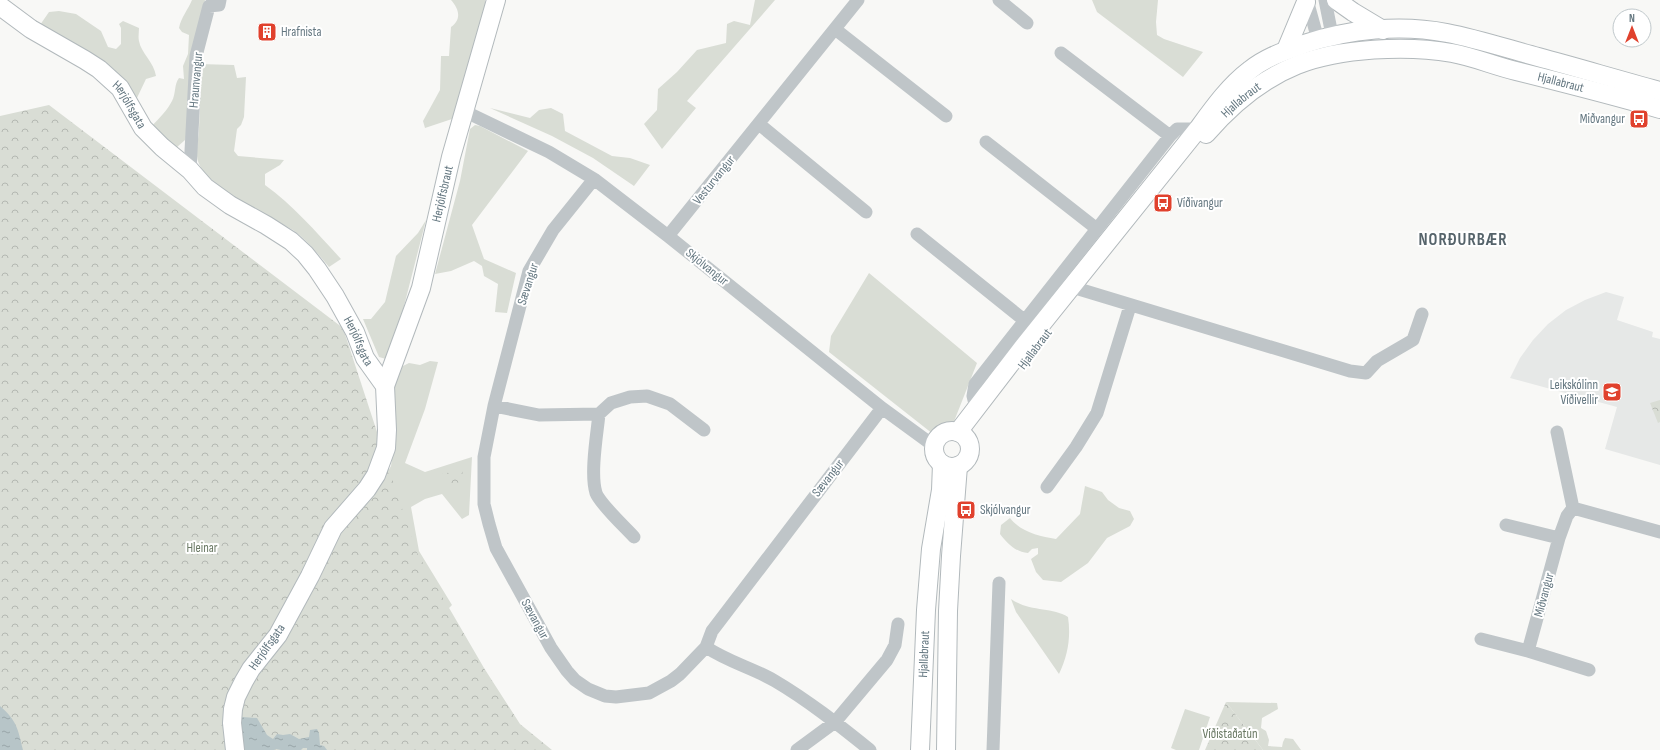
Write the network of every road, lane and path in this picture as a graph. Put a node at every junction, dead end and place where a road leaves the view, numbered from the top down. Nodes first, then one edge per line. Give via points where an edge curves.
1 (220, 0) edge
2 (496, 0) edge
3 (858, 0) edge
4 (999, 0) edge
5 (1325, 0) edge
6 (1336, 0) edge
7 (1307, 1) edge
8 (0, 6) edge
9 (1027, 22) dead end
10 (836, 29) junction
11 (1384, 30) junction
12 (1324, 38) junction
13 (1286, 50) junction
14 (1061, 53) dead end
15 (1330, 57) junction
16 (1660, 91) edge
17 (1660, 109) edge
18 (464, 111) junction
19 (946, 116) dead end
20 (759, 124) junction
21 (1198, 128) junction
22 (1170, 136) junction
23 (986, 142) dead end
24 (190, 170) junction
25 (594, 179) junction
26 (866, 212) dead end
27 (1097, 229) junction
28 (917, 234) dead end
29 (668, 236) junction
30 (1076, 289) junction
31 (1130, 306) junction
32 (1422, 314) dead end
33 (1024, 320) junction
34 (385, 386) junction
35 (494, 406) junction
36 (882, 408) junction
37 (976, 408) junction
38 (599, 414) junction
39 (704, 430) dead end
40 (1557, 432) dead end
41 (963, 437) junction
42 (934, 446) junction
43 (950, 465) junction
44 (1047, 487) dead end
45 (1573, 508) junction
46 (1506, 525) dead end
47 (1660, 532) edge
48 (634, 537) dead end
49 (1559, 538) junction
50 (999, 583) dead end
51 (898, 624) dead end
52 (1480, 639) dead end
53 (706, 647) junction
54 (1528, 651) junction
55 (1589, 670) dead end
56 (835, 722) junction
57 (235, 750) edge
58 (797, 750) edge
59 (870, 750) edge
60 (920, 750) edge
61 (946, 750) edge
62 (993, 750) edge

1 - 24 street, Hraunvangur via 220,5 209,6 196,56
2 - 18 main road, Herjólfsbraut
3 - 10 street, Vesturvangur
4 - 9 street
5 - 12 street
6 - 11 main road
7 - 12 street
7 - 13 main road
8 - 24 main road, Herjólfsgata via 32,29 99,69 120,88 143,128
10 - 19 street
10 - 20 street, Vesturvangur
11 - 12 main road, Hjallabraut
11 - 16 main road, Hjallabraut via 1427,30 1447,33
12 - 13 main road, Hjallabraut
12 - 15 street
13 - 21 main road, Hjallabraut via 1261,63 1239,80 1216,103
14 - 22 street
15 - 17 main road, Hjallabraut via 1411,48 1453,53
15 - 30 main road, Hjallabraut via 1297,65 1256,87 1214,125
18 - 25 street, Skjólvangur via 549,152
18 - 34 main road, Herjólfsbraut via 421,288
20 - 26 street
20 - 29 street, Vesturvangur
21 - 22 street, Hjallabraut via 1177,129
21 - 30 main road, Hjallabraut
22 - 27 street, Hjallabraut
23 - 27 street
24 - 34 main road, Herjólfsgata via 205,187 291,241 305,254 335,296 355,332 365,358
25 - 29 street, Skjólvangur
25 - 35 street, Sævangur via 553,230 530,272
27 - 33 street, Hjallabraut
28 - 33 street, Hjallabraut
29 - 36 street, Skjólvangur
30 - 31 street
30 - 37 main road, Hjallabraut
30 - 41 main road, Hjallabraut via 978,423
31 - 32 street via 1350,371 1366,373 1378,361 1413,340
31 - 44 street via 1097,413
33 - 37 street, Hjallabraut via 975,384 973,396
34 - 57 main road, Herjólfsgata via 386,448 376,475 333,528 278,635 244,681 233,709
35 - 38 street via 539,415
35 - 53 street, Sævangur via 483,470 484,504 489,524 496,548 551,648 567,671 588,689 605,696 638,695 649,693 671,681
36 - 42 street, Skjólvangur
36 - 53 street, Sævangur via 720,619
37 - 41 main road, Hjallabraut
38 - 39 street via 611,403 630,397 648,396 670,404
38 - 48 street via 594,468 596,494
40 - 45 street
41 - 42 main road via 946,432 940,435
41 - 43 main road via 969,447 967,458
42 - 43 main road via 934,454
43 - 60 main road, Hjallabraut via 941,490 931,549
43 - 61 main road, Hjallabraut via 951,556
45 - 47 street
45 - 49 street, Miðvangur via 1567,516
46 - 49 street
49 - 54 street, Miðvangur
50 - 62 street
51 - 56 street via 896,646 888,660
52 - 54 street
53 - 56 street via 775,681
54 - 55 street
56 - 58 street
56 - 59 street

